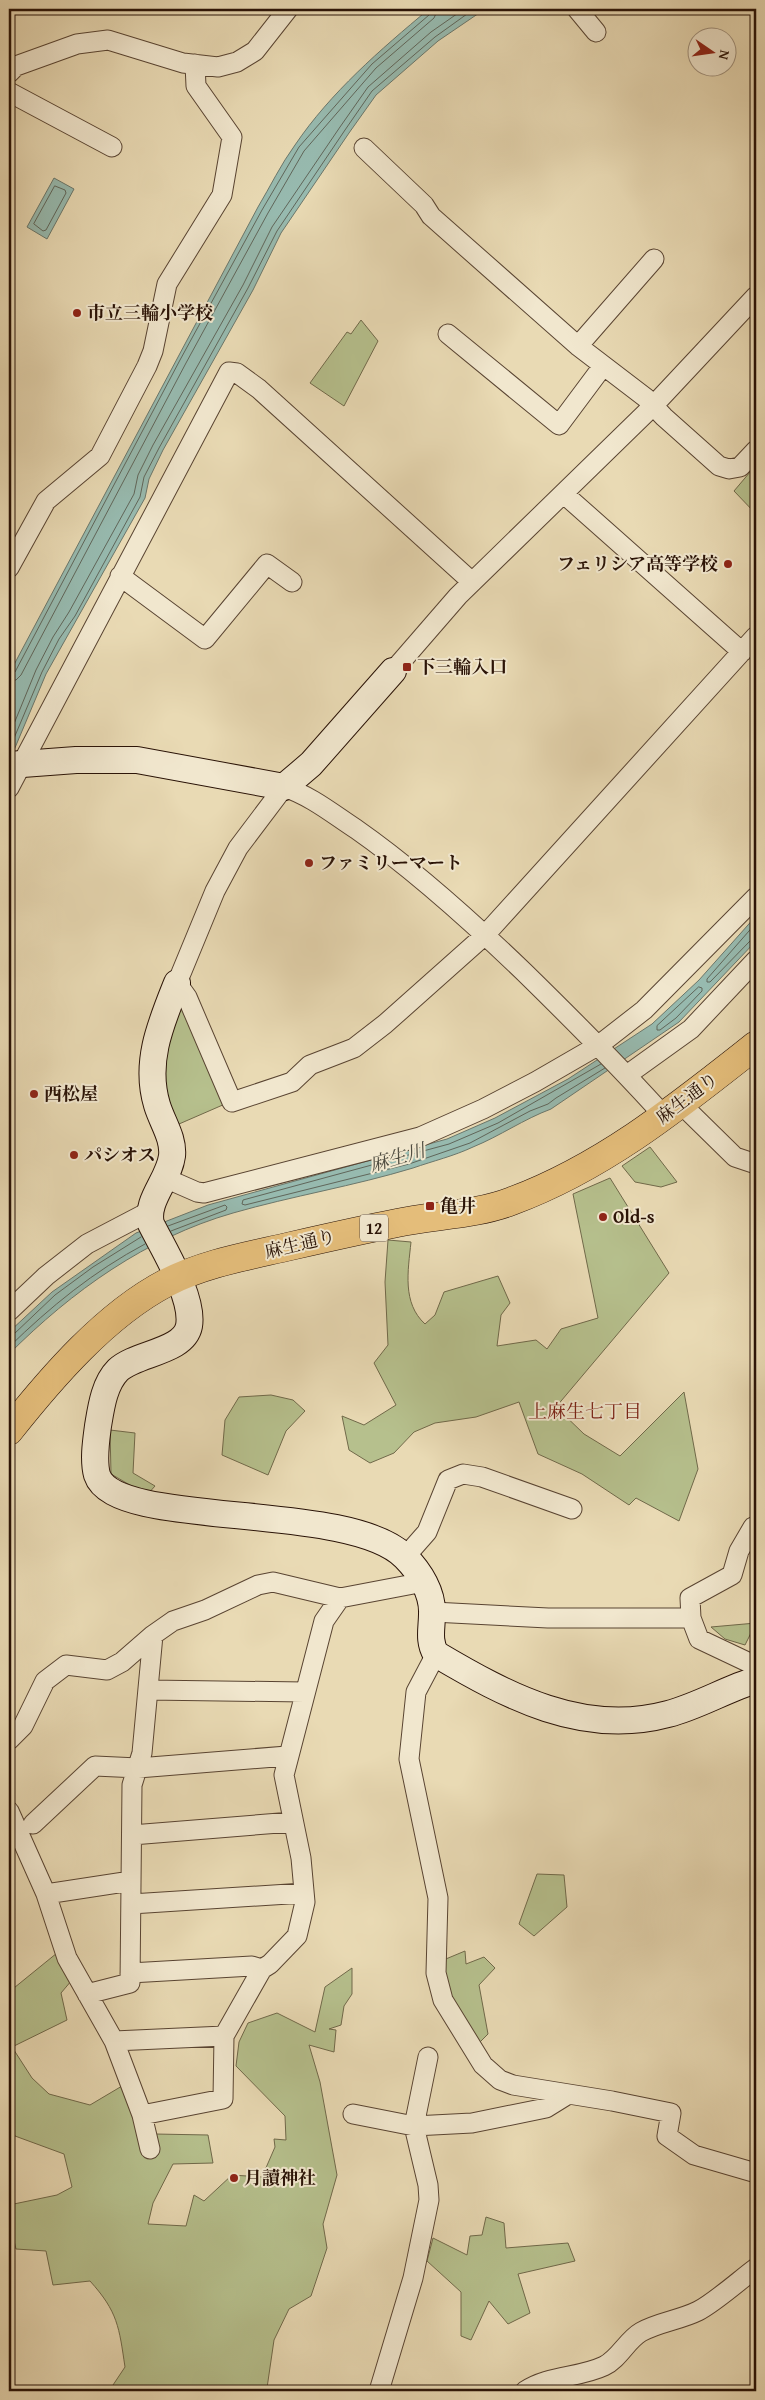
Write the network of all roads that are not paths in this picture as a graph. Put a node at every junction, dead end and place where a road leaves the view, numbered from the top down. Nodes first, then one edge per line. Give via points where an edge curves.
1 (288, 9) edge
2 (577, 9) edge
3 (596, 32) dead end
4 (195, 64) junction
5 (9, 73) edge
6 (9, 92) edge
7 (112, 147) dead end
8 (364, 148) dead end
9 (654, 258) dead end
10 (756, 296) edge
11 (448, 334) dead end
12 (578, 346) junction
13 (603, 366) junction
14 (653, 406) junction
15 (756, 450) edge
16 (564, 494) junction
17 (9, 568) edge
18 (120, 576) junction
19 (292, 582) dead end
20 (472, 582) junction
21 (756, 636) edge
22 (742, 652) junction
23 (393, 670) joint
24 (13, 771) edge
25 (284, 787) junction
26 (756, 897) edge
27 (485, 935) junction
28 (756, 960) edge
29 (177, 983) junction
30 (756, 1045) edge
31 (601, 1047) junction
32 (625, 1073) junction
33 (673, 1110) junction
34 (756, 1164) edge
35 (165, 1178) junction
36 (150, 1213) junction
37 (177, 1278) junction
38 (9, 1311) edge
39 (9, 1431) edge
40 (572, 1509) dead end
41 (756, 1526) edge
42 (405, 1557) junction
43 (424, 1582) junction
44 (340, 1598) junction
45 (433, 1612) junction
46 (691, 1618) junction
47 (153, 1635) junction
48 (436, 1654) junction
49 (756, 1666) edge
50 (756, 1680) edge
51 (148, 1690) junction
52 (304, 1692) junction
53 (9, 1740) edge
54 (287, 1756) junction
55 (138, 1768) junction
56 (9, 1811) edge
57 (292, 1822) junction
58 (33, 1824) dead end
59 (132, 1835) junction
60 (131, 1881) junction
61 (304, 1893) junction
62 (46, 1894) junction
63 (131, 1904) junction
64 (262, 1969) junction
65 (130, 1973) junction
66 (87, 1994) junction
67 (224, 2036) junction
68 (114, 2041) junction
69 (428, 2057) dead end
70 (567, 2095) junction
71 (353, 2114) dead end
72 (142, 2115) junction
73 (414, 2126) junction
74 (150, 2149) dead end
75 (756, 2173) edge
76 (756, 2268) edge
77 (380, 2391) edge
78 (525, 2391) edge

1 - 4 street via 255,51 238,62 218,67
2 - 3 street
4 - 5 street via 108,40 77,44 16,66
4 - 17 street via 196,86 232,137 222,195 168,284 148,366 100,456 46,501
6 - 7 street
8 - 12 street via 424,205 431,216
9 - 12 street
10 - 14 street
11 - 13 street via 559,425
12 - 13 street
13 - 14 street
14 - 15 street via 719,466 729,469 740,467
14 - 16 street
16 - 20 street
16 - 22 street
18 - 19 street via 205,639 267,564
18 - 20 street via 229,372 237,373 259,389
18 - 24 street
20 - 23 street
21 - 22 street
22 - 27 street
23 - 25 street via 312,764
24 - 25 street via 76,760 137,760
25 - 27 street via 307,796 387,850
25 - 29 street via 243,841 224,874
26 - 31 street via 673,984
27 - 29 street via 354,1048 310,1065 292,1082 232,1102 187,997
27 - 31 street
28 - 32 street via 691,1029
29 - 35 street via 157,1035 152,1068 156,1103 172,1147
30 - 33 main road, 麻生通り / 12
31 - 32 street
31 - 35 street via 483,1109 420,1137 204,1193
32 - 33 street
33 - 34 street via 735,1157
33 - 37 main road, 麻生通り / 12 via 622,1146 554,1182 492,1208 407,1221 228,1260
35 - 36 street
36 - 37 street via 151,1224
36 - 38 street via 87,1244
37 - 39 main road, 麻生通り / 12 via 133,1304 103,1329
37 - 42 street via 188,1311 186,1334 180,1341 155,1353 131,1360 117,1371 108,1386 95,1445 97,1475 105,1487 116,1494 158,1507 310,1522 356,1532 389,1544
40 - 42 street via 482,1477 463,1474 448,1480 427,1532
41 - 46 street via 738,1551 732,1575 690,1598
42 - 43 street
43 - 44 street
43 - 45 street
44 - 47 street via 273,1582 258,1585 173,1621
44 - 52 street via 324,1621
45 - 46 street via 548,1618
45 - 48 street via 431,1640
46 - 49 street via 699,1639
47 - 51 street
47 - 53 street via 122,1662 107,1670 66,1665 45,1681 23,1726
48 - 50 street via 542,1707 569,1716 605,1722 666,1715
48 - 70 street via 416,1692 409,1759 438,1898 436,1972 443,2000 483,2065 500,2080
51 - 52 street
51 - 55 street
52 - 54 street
54 - 55 street
54 - 57 street via 284,1775
55 - 58 street via 95,1766
55 - 59 street via 132,1785
56 - 62 street
57 - 59 street
57 - 61 street
59 - 60 street
60 - 62 street
60 - 63 street
61 - 63 street
61 - 64 street via 297,1936
62 - 66 street via 67,1958
63 - 65 street
64 - 65 street via 252,1966
64 - 67 street
65 - 66 street via 130,1984
66 - 68 street
67 - 68 street
67 - 72 street via 223,2099
68 - 72 street
69 - 73 street
70 - 73 street via 546,2108 472,2122
70 - 75 street via 671,2113 667,2136 694,2155
71 - 73 street
72 - 74 street
73 - 77 street via 429,2200 414,2278
76 - 78 street via 699,2311 639,2333 607,2364

